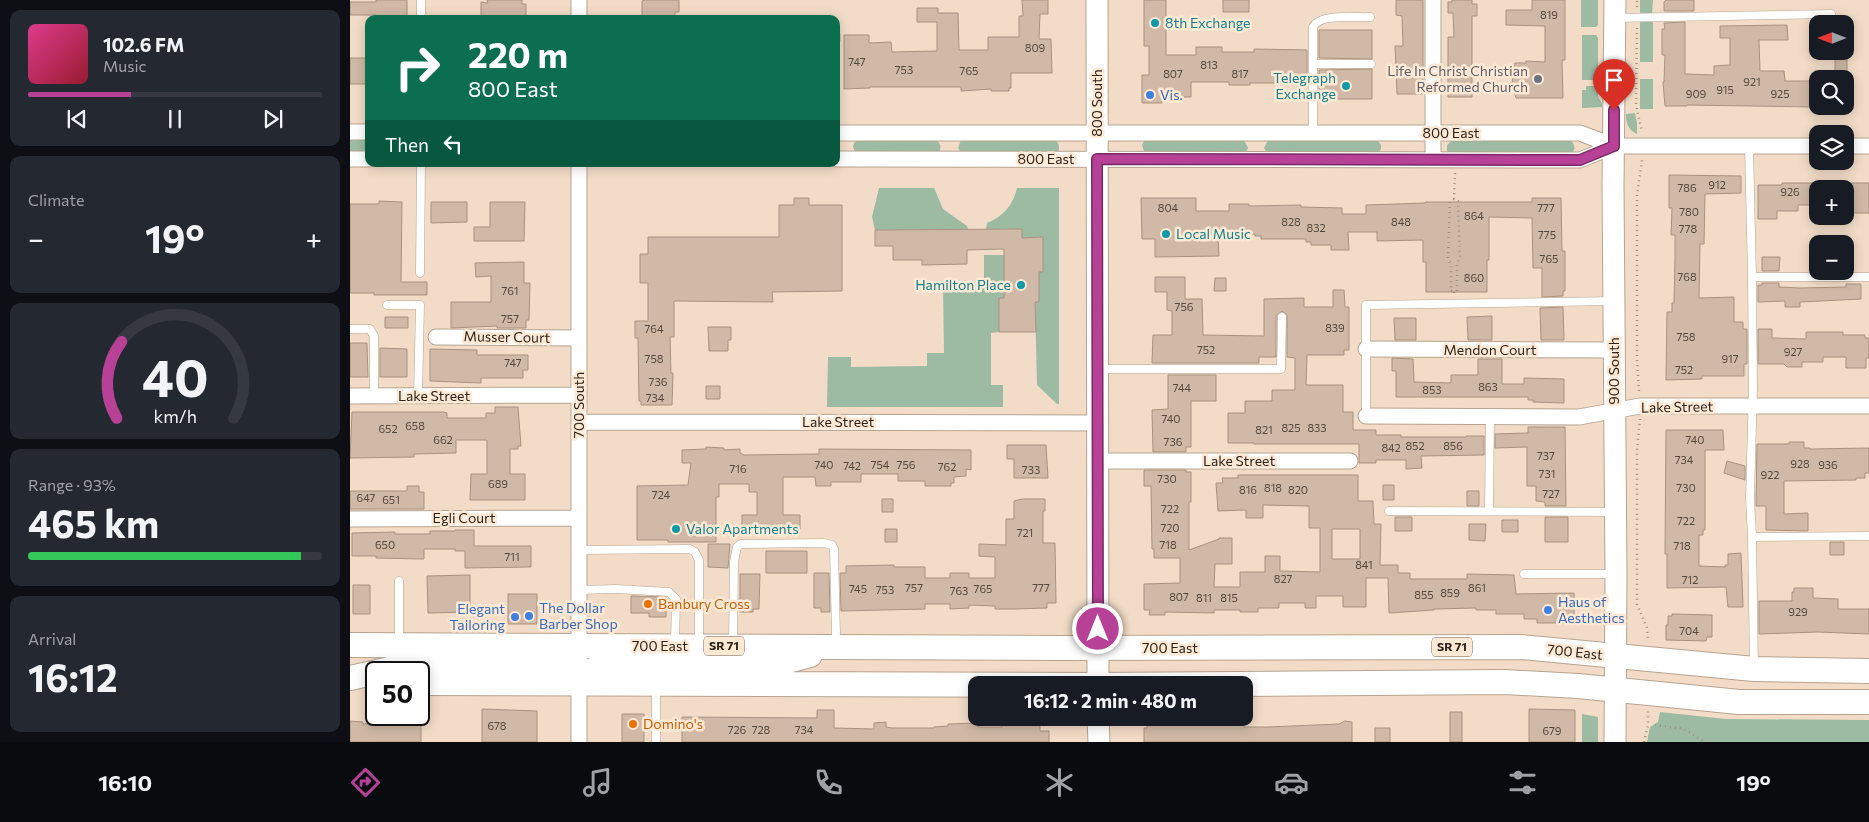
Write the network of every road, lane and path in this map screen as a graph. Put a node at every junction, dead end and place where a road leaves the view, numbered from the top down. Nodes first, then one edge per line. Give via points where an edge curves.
1 (421, 0) edge
2 (579, 0) edge
3 (1097, 0) edge
4 (1433, 0) edge
5 (1637, 0) edge
6 (1614, 9) edge
7 (1831, 14) dead end
8 (421, 15) edge
9 (579, 15) edge
10 (1370, 17) dead end
11 (1637, 18) junction
12 (1313, 64) junction
13 (1371, 64) dead end
14 (350, 132) edge
15 (365, 132) edge
16 (840, 132) edge
17 (943, 133) junction
18 (1097, 133) junction
19 (1254, 133) junction
20 (1313, 133) junction
21 (1433, 134) junction
22 (1642, 136) dead end
23 (1614, 146) junction
24 (1749, 146) junction
25 (1809, 146) edge
26 (1854, 146) edge
27 (1869, 146) edge
28 (350, 159) edge
29 (365, 159) edge
30 (840, 159) edge
31 (943, 159) junction
32 (1097, 159) junction
33 (1254, 159) junction
34 (1433, 159) junction
35 (1455, 159) junction
36 (1642, 160) dead end
37 (421, 167) edge
38 (579, 167) edge
39 (1454, 199) junction
40 (420, 273) dead end
41 (1752, 277) junction
42 (1869, 277) edge
43 (1454, 291) junction
44 (1614, 301) junction
45 (1454, 303) junction
46 (387, 305) dead end
47 (1282, 317) dead end
48 (350, 329) edge
49 (436, 337) dead end
50 (579, 338) junction
51 (1366, 349) junction
52 (1614, 350) junction
53 (1098, 369) junction
54 (579, 395) junction
55 (350, 396) edge
56 (374, 396) junction
57 (418, 396) junction
58 (1640, 397) dead end
59 (1753, 406) junction
60 (1869, 406) edge
61 (1614, 411) junction
62 (1366, 416) joint
63 (1490, 416) junction
64 (1640, 418) dead end
65 (579, 422) junction
66 (1098, 423) junction
67 (1098, 461) junction
68 (1350, 461) dead end
69 (1389, 511) dead end
70 (1489, 511) junction
71 (1615, 512) junction
72 (579, 518) junction
73 (350, 519) edge
74 (1869, 536) edge
75 (1752, 537) junction
76 (579, 550) junction
77 (1524, 574) dead end
78 (1616, 574) junction
79 (399, 580) dead end
80 (578, 590) junction
81 (1648, 642) dead end
82 (350, 645) edge
83 (399, 645) junction
84 (579, 646) junction
85 (675, 646) junction
86 (699, 646) junction
87 (733, 646) junction
88 (846, 646) junction
89 (1098, 648) junction
90 (1615, 656) junction
91 (1754, 669) junction
92 (1869, 671) edge
93 (1098, 676) edge
94 (350, 678) edge
95 (350, 683) edge
96 (365, 683) edge
97 (430, 683) edge
98 (1253, 684) edge
99 (579, 685) junction
100 (656, 685) junction
101 (968, 685) edge
102 (1615, 690) junction
103 (1869, 702) edge
104 (1648, 712) dead end
105 (1655, 725) dead end
106 (1098, 726) edge
107 (579, 742) edge
108 (656, 742) edge
109 (1098, 742) edge
110 (1615, 742) edge
111 (1644, 742) edge
112 (1705, 742) edge

1 - 8 lane
2 - 9 street
3 - 18 street, 800 South
4 - 21 street
5 - 11 path
6 - 11 lane
6 - 23 street, 900 South
7 - 11 lane
10 - 12 lane via 1318,20 1313,27
11 - 22 path via 1636,105
12 - 13 lane
12 - 20 lane
14 - 15 street
16 - 17 street, 800 East
17 - 18 street, 800 East
17 - 31 street
18 - 19 street, 800 East
18 - 32 street, 800 South
19 - 20 street, 800 East
19 - 33 street
20 - 21 street, 800 East
21 - 23 street, 800 East via 1580,134
21 - 34 street
23 - 24 street, 800 East
23 - 35 street, 800 East via 1580,160
23 - 44 street, 900 South
24 - 25 street, 800 East
24 - 41 lane
26 - 27 street
28 - 29 street
30 - 31 street, 800 East
31 - 32 street, 800 East
32 - 33 street, 800 East
32 - 53 street, 800 South
33 - 34 street, 800 East
34 - 35 street, 800 East
35 - 39 path
36 - 58 path via 1637,195
37 - 40 lane
38 - 50 street, 700 South
39 - 43 path via 1450,202 1448,260 1451,264 1451,291
39 - 43 path via 1458,201 1460,250 1457,291
41 - 42 lane
41 - 59 lane
43 - 45 path
44 - 45 lane
44 - 52 street, 900 South
45 - 51 lane via 1366,305
46 - 57 lane via 420,305
47 - 53 lane via 1282,369
48 - 56 lane via 370,329 374,336
49 - 50 street, Musser Court
50 - 54 street, 700 South
51 - 52 street, Mendon Court
51 - 62 lane
52 - 61 street, 900 South
53 - 66 street, 800 South
54 - 57 street, Lake Street
54 - 65 street, 700 South
55 - 56 street, Lake Street
56 - 57 street, Lake Street
59 - 60 street, Lake Street
59 - 61 street, Lake Street via 1640,406
59 - 75 lane
61 - 63 street, Lake Street via 1579,417
61 - 71 street, 900 South
62 - 63 street, Lake Street
63 - 70 lane
64 - 81 path via 1637,604 1647,628
65 - 66 street, Lake Street
65 - 72 street, 700 South
66 - 67 street, 800 South
67 - 68 street, Lake Street
67 - 89 street, 800 South
69 - 70 lane
70 - 71 lane
71 - 78 street, 900 South
72 - 73 street, Egli Court
72 - 76 street, 700 South
74 - 75 lane
75 - 91 lane
76 - 80 street, 700 South
76 - 86 lane via 690,549 695,552 699,560
77 - 78 lane
78 - 90 street, 900 South
79 - 83 lane
80 - 84 street, 700 South
80 - 85 lane via 669,592 676,599
82 - 83 main road, 700 East / SR 71
83 - 84 main road, 700 East / SR 71
84 - 85 main road, 700 East / SR 71
84 - 94 main road via 574,660 555,666 400,667
85 - 86 main road, 700 East / SR 71
86 - 87 main road, 700 East / SR 71
87 - 88 main road, 700 East / SR 71
87 - 88 lane via 737,547 741,544 824,543 834,549 836,636
88 - 89 main road, 700 East / SR 71
88 - 99 main road via 777,664 611,666 593,670
89 - 90 main road, 700 East / SR 71 via 1522,647
89 - 93 street, 800 South
90 - 91 main road, 700 East / SR 71
90 - 102 street, 900 South
91 - 92 main road, 700 East / SR 71
95 - 96 main road
97 - 99 main road
98 - 102 main road via 1505,682
99 - 100 main road
99 - 107 street
100 - 101 main road
100 - 108 lane
102 - 103 main road via 1739,702
102 - 110 street, 900 South
104 - 111 path
105 - 112 path via 1684,729
106 - 109 street

